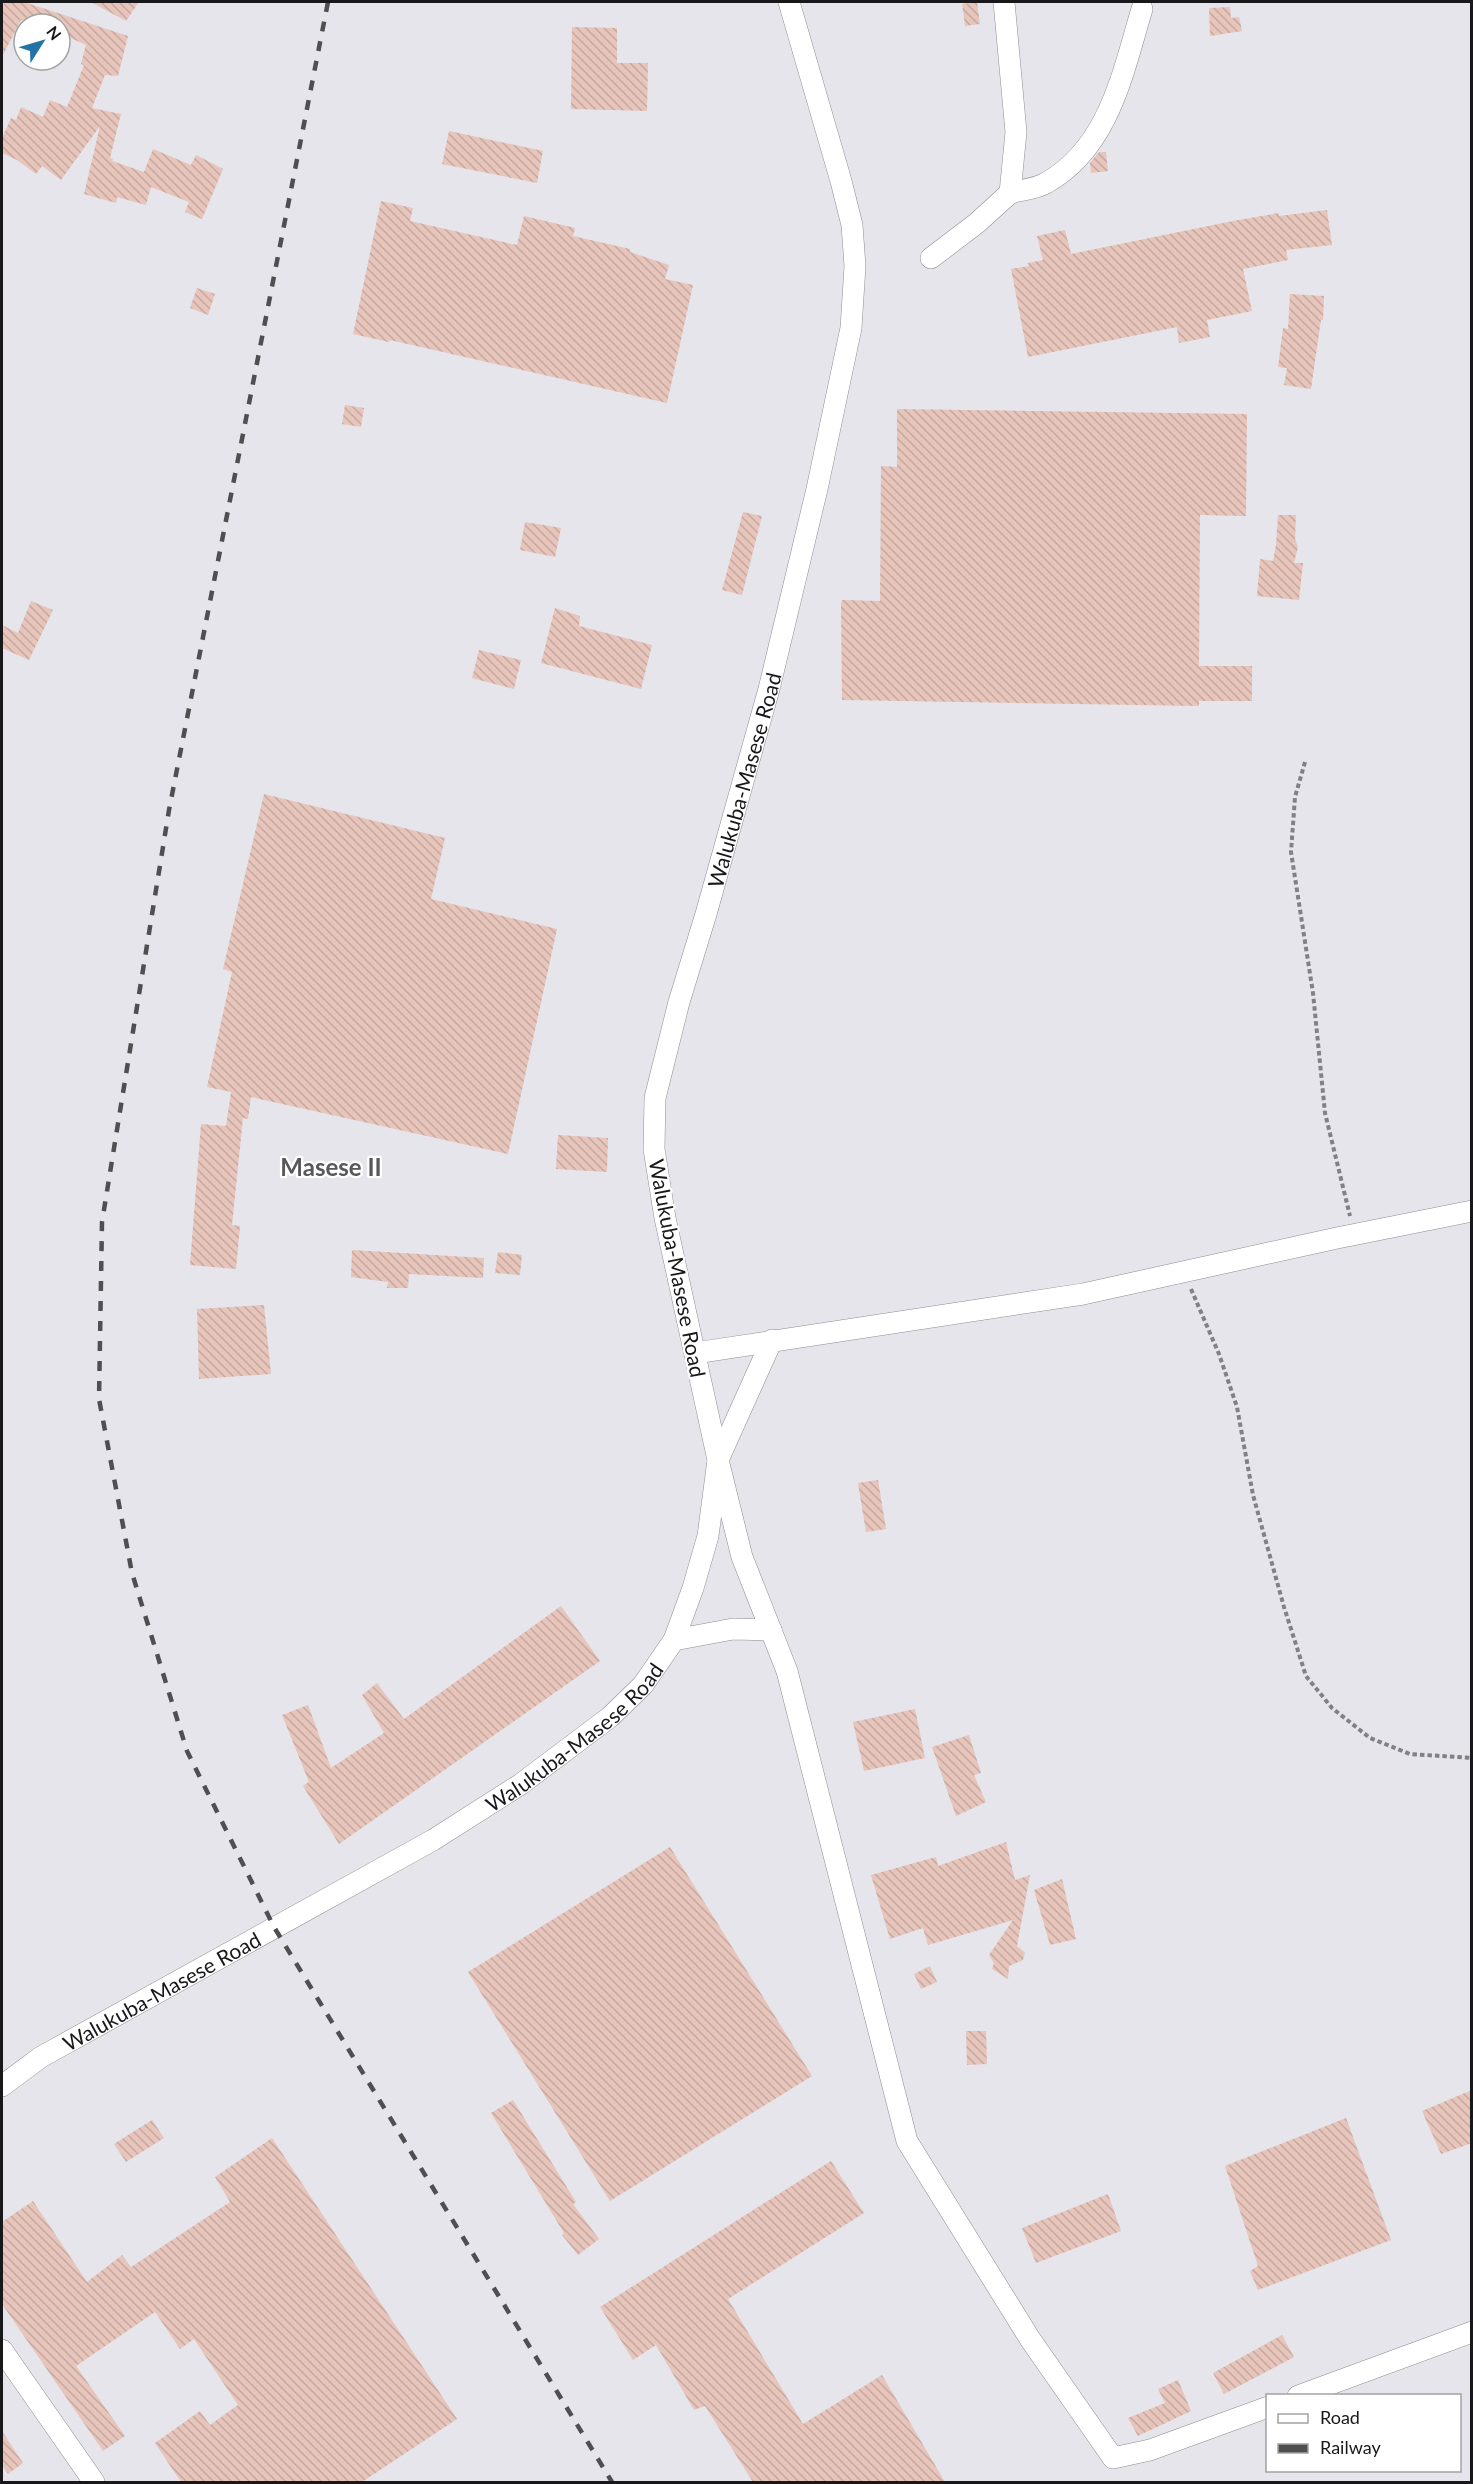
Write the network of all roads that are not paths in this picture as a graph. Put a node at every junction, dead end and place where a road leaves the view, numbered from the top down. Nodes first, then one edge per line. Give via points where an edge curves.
1 (789, 2) edge
2 (1004, 2) edge
3 (1142, 9) dead end
4 (1010, 193) junction
5 (931, 258) dead end
6 (1472, 1211) edge
7 (772, 1340) junction
8 (695, 1353) junction
9 (718, 1460) junction
10 (771, 1630) junction
11 (674, 1640) junction
12 (2, 2086) edge
13 (1472, 2332) edge
14 (2, 2350) edge
15 (1303, 2394) edge
16 (1266, 2408) edge
17 (94, 2482) edge

1 - 8 street, Walukuba-Masese Road via 852,225 852,318 817,489 769,689 655,1098 654,1149
2 - 4 street via 1016,132
3 - 4 street via 1115,99 1090,144 1044,184
4 - 5 street
6 - 7 street via 1083,1294
7 - 8 street
7 - 9 street
8 - 9 street, Walukuba-Masese Road
9 - 10 street via 742,1557
9 - 11 street, Walukuba-Masese Road via 708,1536
10 - 11 street via 733,1629
10 - 16 street via 790,1683 908,2141 1030,2339 1113,2458 1150,2450
11 - 12 street, Walukuba-Masese Road via 643,1685 610,1717 521,1784 433,1840 41,2057
13 - 15 street
14 - 17 street

